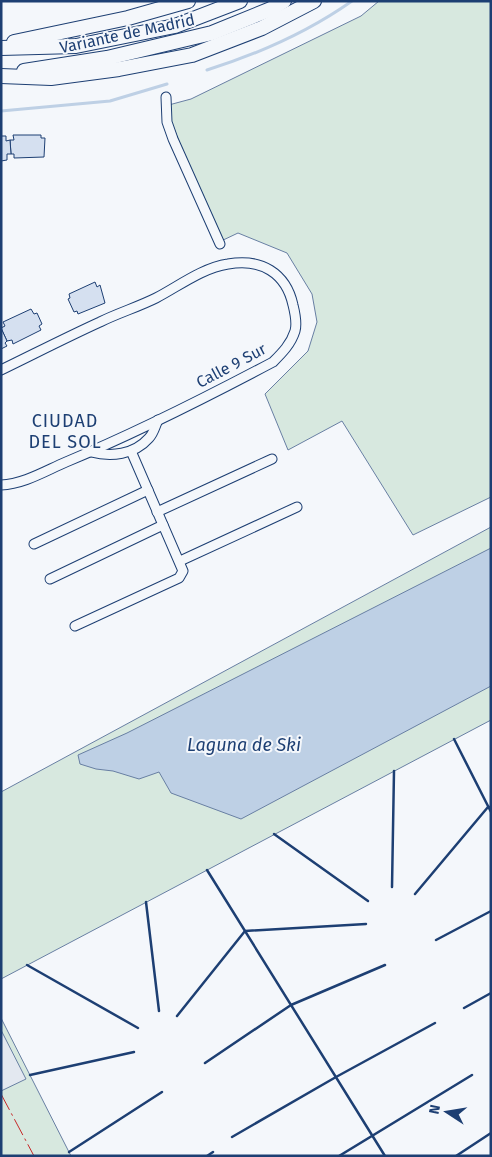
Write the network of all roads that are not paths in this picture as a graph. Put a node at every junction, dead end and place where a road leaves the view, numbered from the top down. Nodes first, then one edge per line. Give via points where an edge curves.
1 (188, 1) edge
2 (240, 1) edge
3 (284, 1) edge
4 (314, 1) edge
5 (1, 44) edge
6 (1, 48) edge
7 (1, 75) edge
8 (166, 97) dead end
9 (220, 244) dead end
10 (1, 370) edge
11 (158, 420) junction
12 (131, 451) junction
13 (91, 452) junction
14 (272, 459) dead end
15 (1, 485) edge
16 (148, 490) junction
17 (297, 508) dead end
18 (157, 512) junction
19 (163, 525) junction
20 (34, 544) dead end
21 (180, 561) junction
22 (50, 579) dead end
23 (75, 626) dead end

1 - 5 main road via 128,18
2 - 6 main road, Variante de Madrid via 175,26 76,46
3 - 7 main road, Variante de Madrid via 212,32 107,58
4 - 7 main road via 262,28 192,54 119,69 51,78
8 - 9 street via 167,122 173,139
10 - 11 street, Calle 9 Sur via 204,272 228,264 248,263 266,267 280,277 290,292 295,313 295,331 285,350 273,362
11 - 12 street via 149,439
11 - 13 street, Calle 9 Sur
12 - 13 street via 112,455
12 - 16 street
13 - 15 street, Calle 9 Sur via 25,480
14 - 18 street
16 - 18 street
16 - 20 street
17 - 21 street
18 - 19 street
19 - 21 street
19 - 22 street
21 - 23 street via 183,571 179,578

